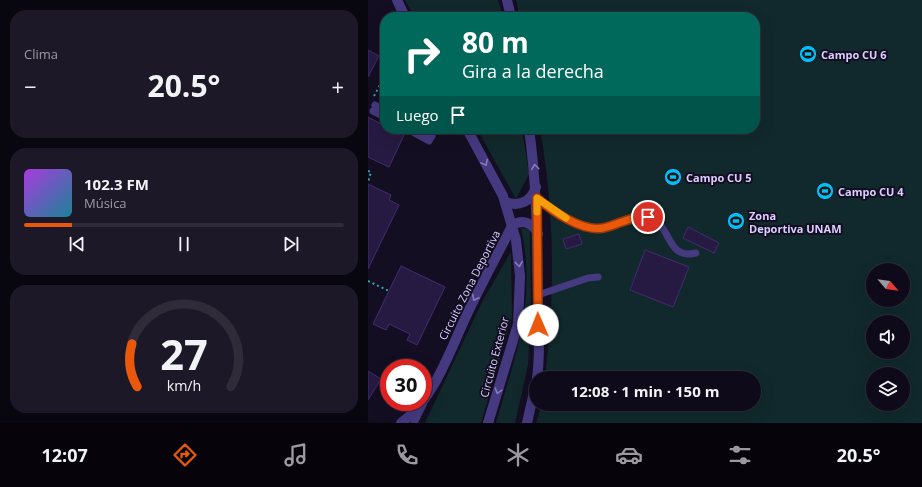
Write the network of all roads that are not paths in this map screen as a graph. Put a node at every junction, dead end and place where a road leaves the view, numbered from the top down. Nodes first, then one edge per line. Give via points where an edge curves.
1 (396, 0) edge
2 (507, 0) edge
3 (402, 12) edge
4 (509, 12) edge
5 (380, 109) edge
6 (380, 112) edge
7 (416, 134) edge
8 (429, 134) edge
9 (470, 134) edge
10 (530, 134) edge
11 (536, 186) junction
12 (537, 198) junction
13 (505, 202) junction
14 (512, 226) junction
15 (538, 234) junction
16 (696, 253) dead end
17 (598, 277) dead end
18 (538, 295) junction
19 (537, 371) edge
20 (432, 388) edge
21 (414, 411) edge
22 (420, 411) edge
23 (530, 411) edge
24 (401, 423) edge
25 (414, 423) edge
26 (488, 423) edge
27 (527, 423) edge

1 - 3 street
2 - 4 street
5 - 6 lane via 373,106
7 - 8 lane via 429,141 432,136
9 -> 13 street, Circuito Zona Deportiva
11 -> 10 street
11 - 12 street
11 - 13 street via 532,196 522,203
12 - 15 street
12 - 16 lane via 561,216 590,227 602,228 641,216 648,217 664,229 676,249 685,254
13 - 14 street, Circuito Zona Deportiva
14 - 15 street via 520,222 528,223
14 -> 20 street, Circuito Zona Deportiva
14 -> 26 street, Circuito Exterior via 520,276 518,324
15 - 18 street
17 - 18 lane
18 - 19 street
21 - 24 street, Circuito Zona Deportiva
22 - 25 lane
23 - 27 street

